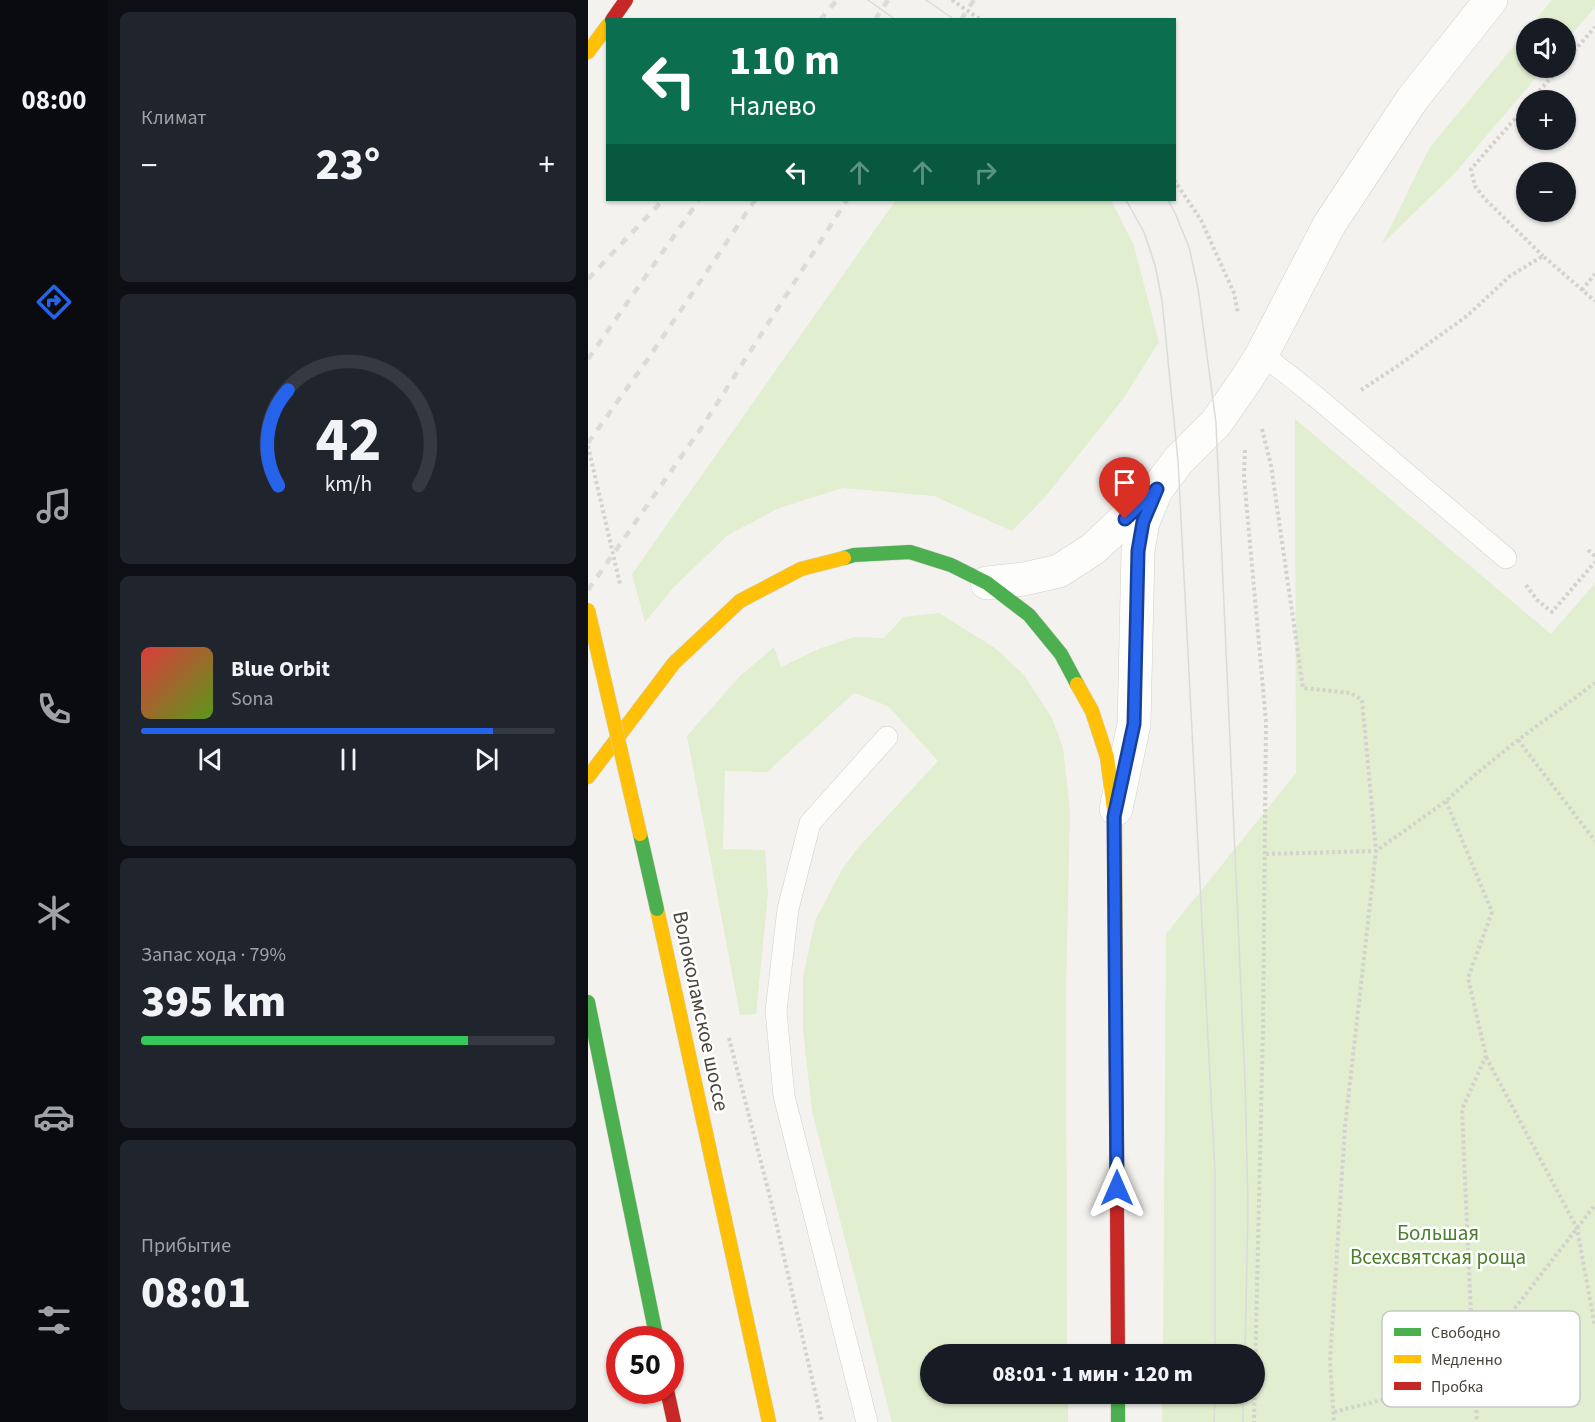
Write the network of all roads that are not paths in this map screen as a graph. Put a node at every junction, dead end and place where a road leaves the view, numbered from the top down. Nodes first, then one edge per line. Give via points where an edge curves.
1 (626, 0) edge
2 (1491, 0) edge
3 (613, 18) edge
4 (606, 28) edge
5 (588, 52) edge
6 (1262, 354) junction
7 (1157, 489) junction
8 (1506, 558) dead end
9 (987, 583) junction
10 (588, 610) edge
11 (887, 737) dead end
12 (588, 777) edge
13 (1114, 817) junction
14 (588, 1002) edge
15 (654, 1326) edge
16 (1118, 1344) edge
17 (670, 1404) edge
18 (1118, 1404) edge
19 (674, 1422) edge
20 (769, 1422) edge
21 (867, 1422) edge
22 (1118, 1422) edge

1 - 3 main road
2 - 6 street via 1413,98 1329,225
4 - 5 main road
6 - 7 street via 1216,423 1178,461
6 - 8 lane
7 - 9 street via 1093,549 1059,571
7 - 13 street via 1143,522 1138,551 1134,724
9 - 12 main road via 951,565 910,552 854,555 801,569 740,601 674,663
9 - 13 main road via 1029,615 1061,654 1092,711 1107,758
10 - 20 main road, Волоколамское шоссе, bridge
11 - 21 lane via 810,823 788,909 776,1011 784,1096
13 - 16 main road
14 - 15 main road
17 - 19 main road
18 - 22 main road

